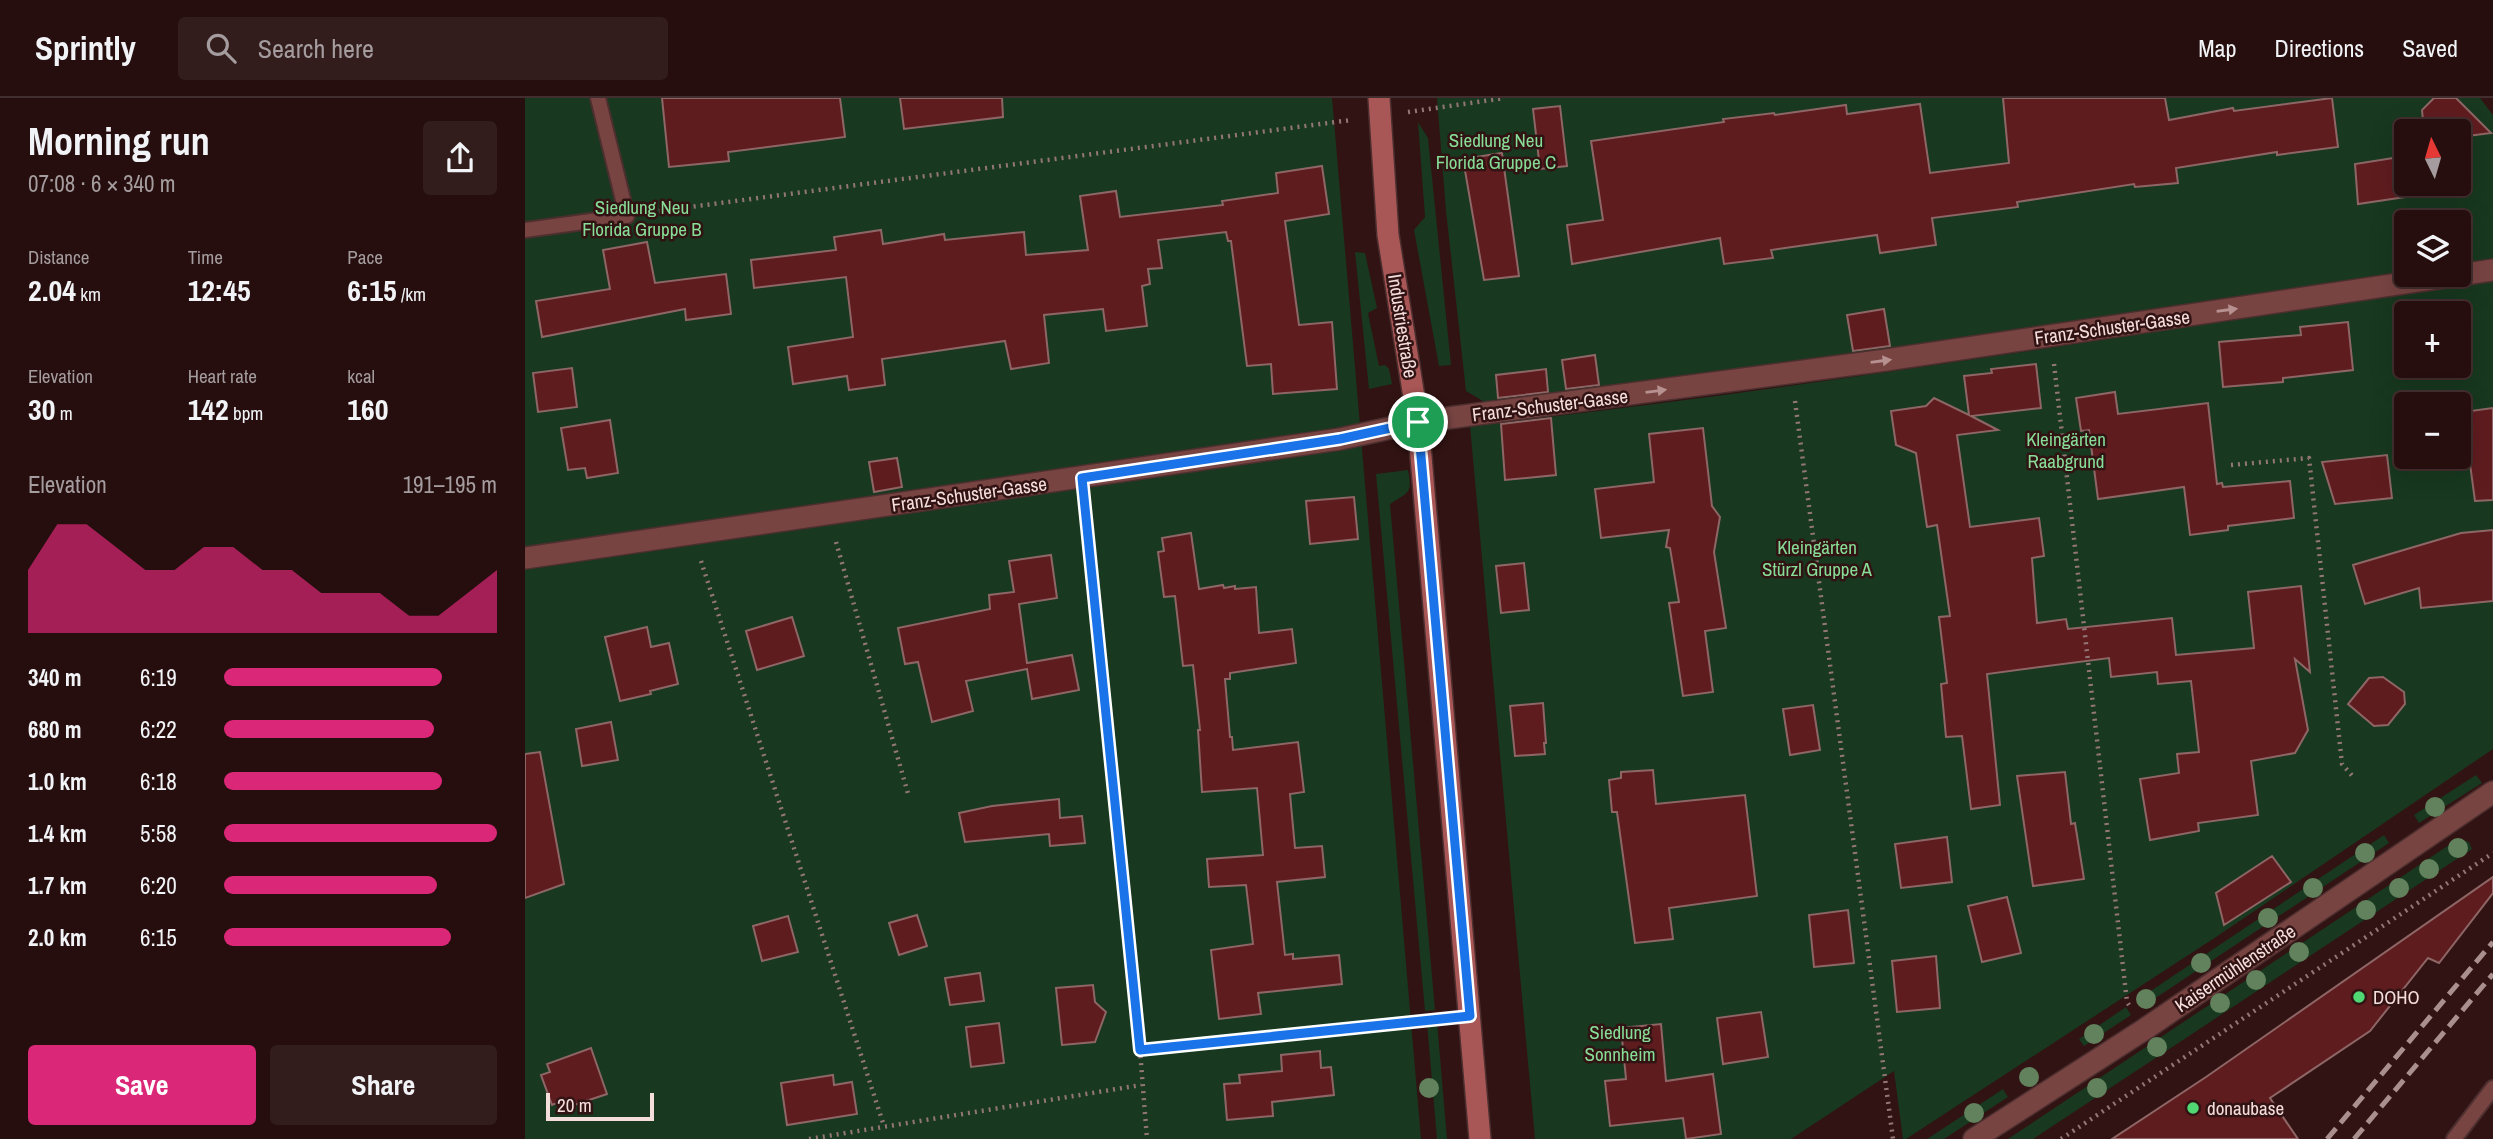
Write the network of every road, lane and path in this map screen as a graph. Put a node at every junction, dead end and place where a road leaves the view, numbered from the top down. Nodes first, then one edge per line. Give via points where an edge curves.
1 (598, 98) edge
2 (1505, 98) edge
3 (1380, 107) edge
4 (627, 216) junction
5 (525, 230) edge
6 (2493, 270) edge
7 (2050, 336) junction
8 (1791, 373) junction
9 (1418, 422) junction
10 (2231, 465) dead end
11 (1082, 478) junction
12 (828, 514) junction
13 (692, 534) junction
14 (525, 558) edge
15 (2355, 779) dead end
16 (2493, 792) edge
17 (909, 797) dead end
18 (2493, 853) edge
19 (1470, 1016) junction
20 (2145, 1029) junction
21 (1140, 1050) junction
22 (1141, 1085) junction
23 (2493, 1088) edge
24 (884, 1126) junction
25 (809, 1139) edge
26 (1147, 1139) edge
27 (1480, 1139) edge
28 (1893, 1139) edge
29 (1974, 1139) edge
30 (2061, 1139) edge
31 (2454, 1139) edge

1 - 4 lane
2 - 3 path
3 - 4 path
3 - 9 street, Industriestraße via 1388,235
4 - 5 lane
7 -> 6 street, Franz-Schuster-Gasse
8 -> 7 street, Franz-Schuster-Gasse
7 - 20 path via 2127,1002
9 -> 8 street, Franz-Schuster-Gasse
8 - 28 path
9 - 11 street, Franz-Schuster-Gasse via 1340,439
9 - 19 street, Industriestraße
10 - 15 path via 2309,458 2342,764
11 - 12 street, Franz-Schuster-Gasse
11 - 21 path
12 - 13 street, Franz-Schuster-Gasse
12 - 17 path
13 - 14 street, Franz-Schuster-Gasse
13 - 24 path
16 - 20 street, Kaisermühlenstraße
18 - 30 path
19 - 21 path
19 - 27 street, Industriestraße
20 - 29 street, Kaisermühlenstraße
21 - 22 path
22 - 24 path
22 - 26 path
23 - 31 lane
24 - 25 path

